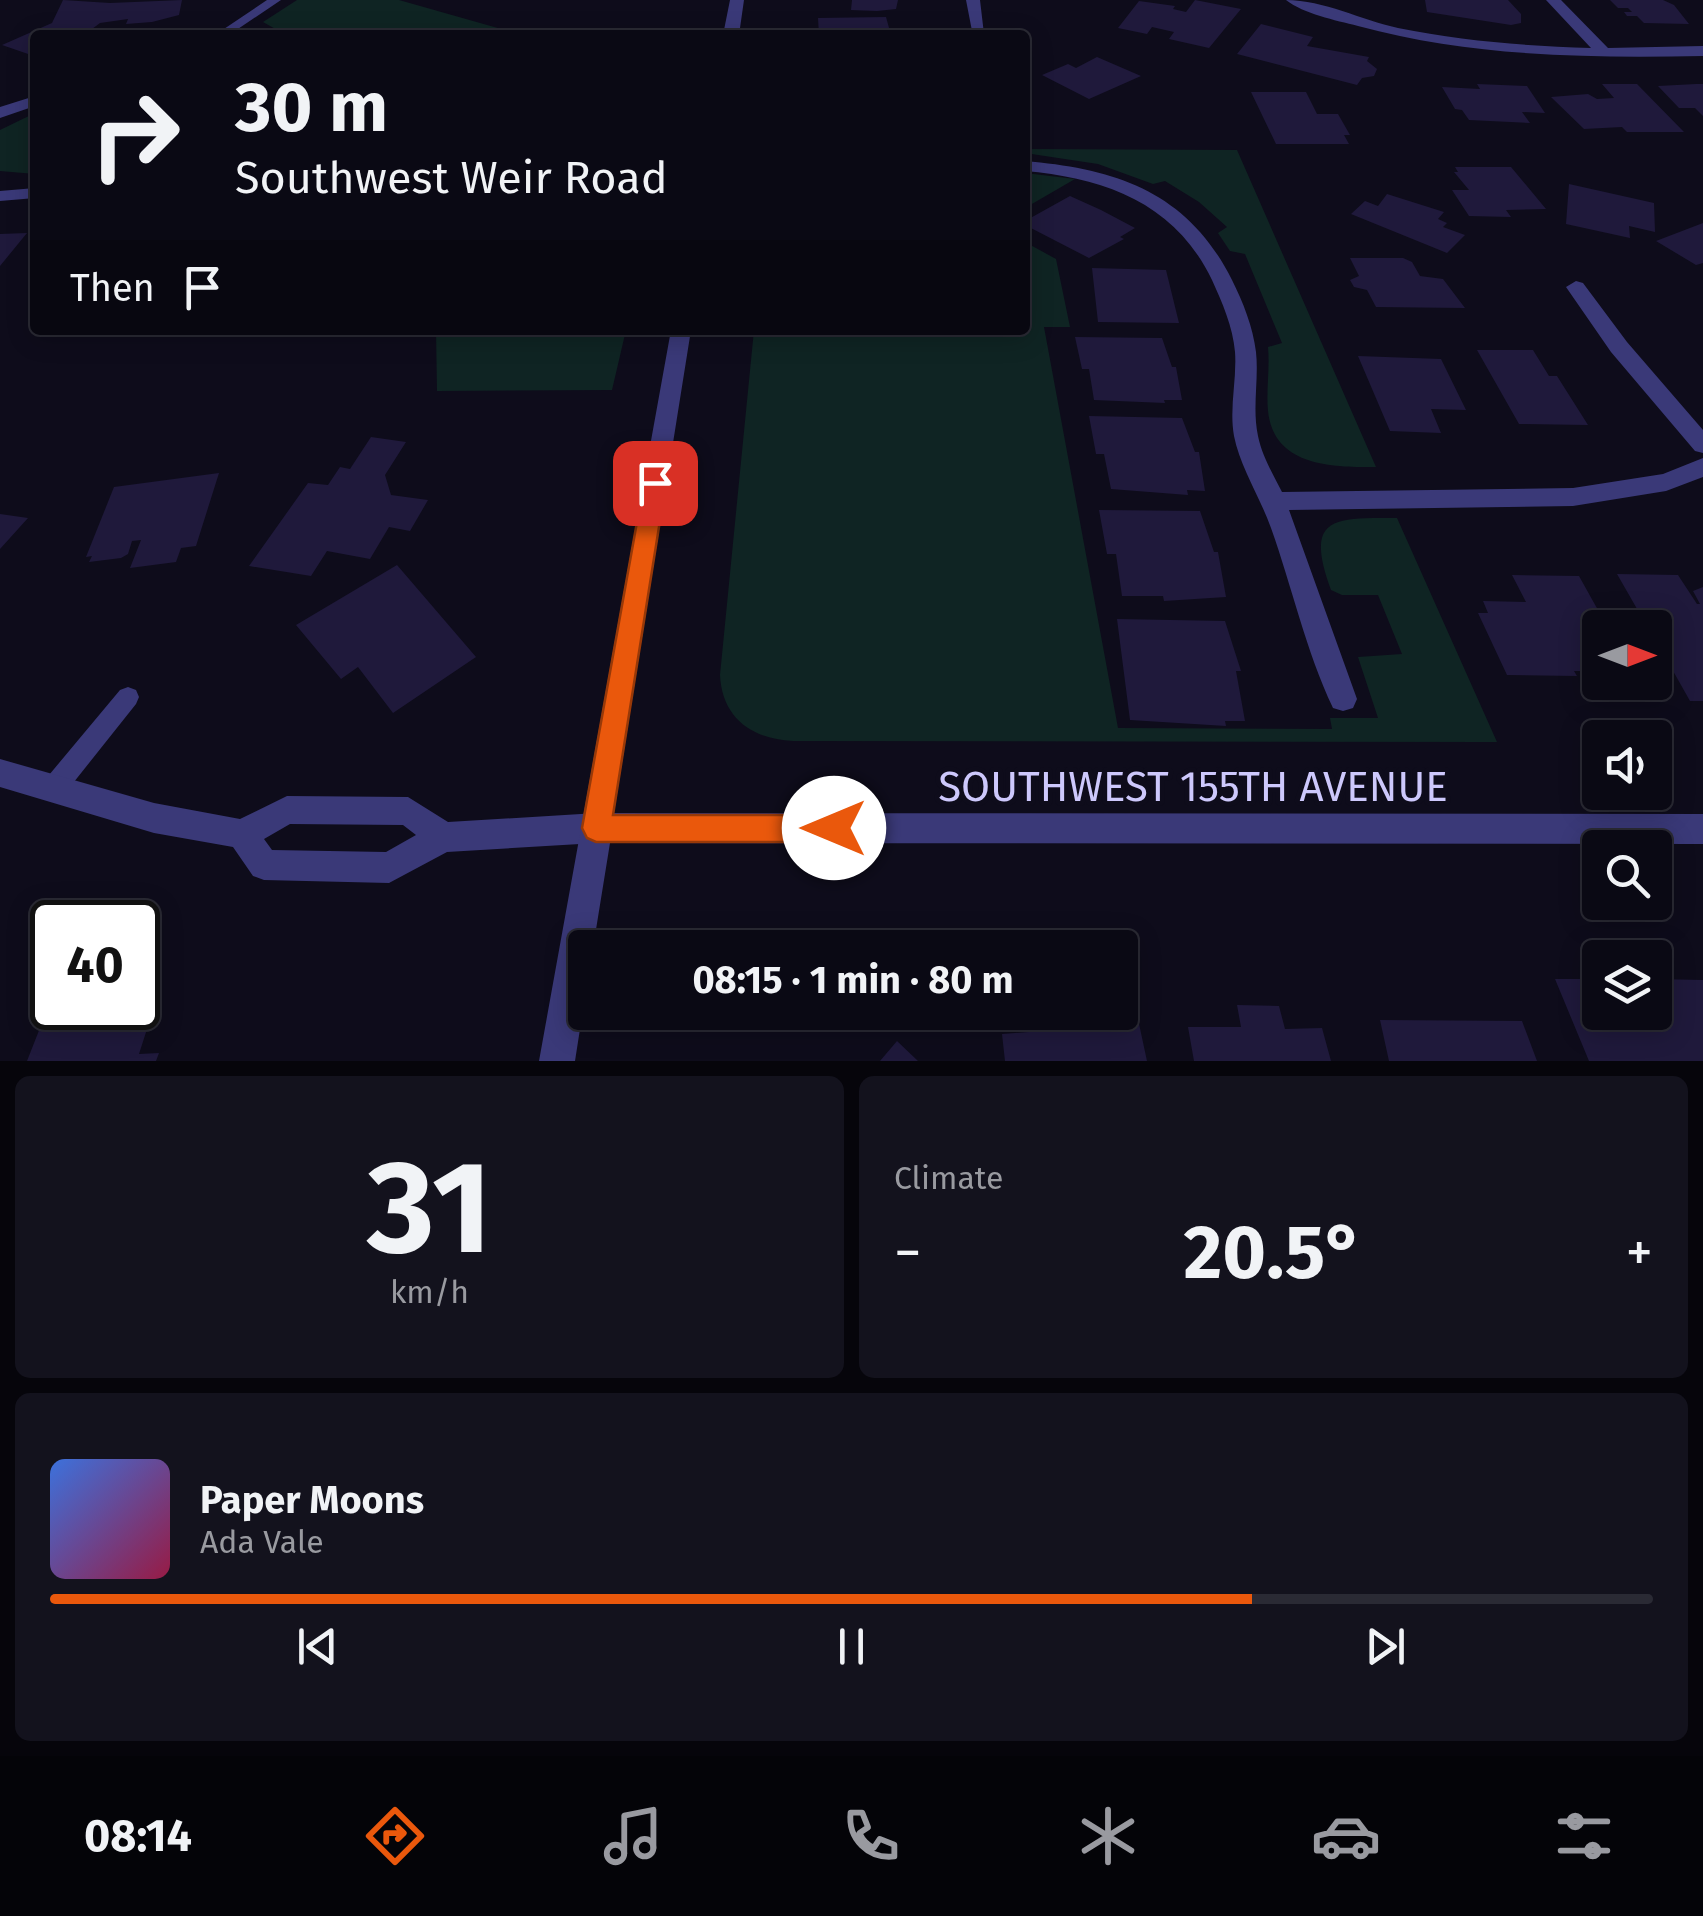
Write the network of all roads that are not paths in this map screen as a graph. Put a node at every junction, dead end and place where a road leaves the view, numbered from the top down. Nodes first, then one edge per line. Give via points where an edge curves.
1 (275, 0) edge
2 (737, 0) edge
3 (974, 0) edge
4 (1293, 0) edge
5 (1553, 0) edge
6 (229, 30) edge
7 (732, 30) edge
8 (979, 30) edge
9 (1703, 51) edge
10 (1606, 54) junction
11 (30, 103) edge
12 (0, 113) edge
13 (1030, 167) edge
14 (30, 193) edge
15 (0, 196) edge
16 (1576, 287) dead end
17 (680, 335) edge
18 (1703, 445) edge
19 (1703, 467) edge
20 (1274, 500) junction
21 (128, 698) dead end
22 (1342, 698) dead end
23 (0, 773) edge
24 (53, 789) junction
25 (596, 828) junction
26 (1703, 829) edge
27 (242, 834) junction
28 (442, 837) junction
29 (557, 1061) edge

1 - 6 lane
2 - 7 street
3 - 8 street
4 - 10 street via 1381,30 1462,46
5 - 10 street
9 - 10 street
11 - 12 street
13 - 20 street via 1093,174 1151,196 1189,226 1215,266 1244,339 1242,415 1249,448
14 - 15 street
16 - 18 street
17 - 25 street
19 - 20 street via 1666,482 1573,497
20 - 22 street
21 - 24 lane
23 - 24 street
24 - 27 street
25 - 26 street, SOUTHWEST 155TH AVENUE
25 - 28 street, SOUTHWEST 155TH AVENUE
25 - 29 street
27 - 28 street via 287,810 408,811
27 - 28 street, SOUTHWEST 155TH AVENUE via 264,865 328,869 389,868

